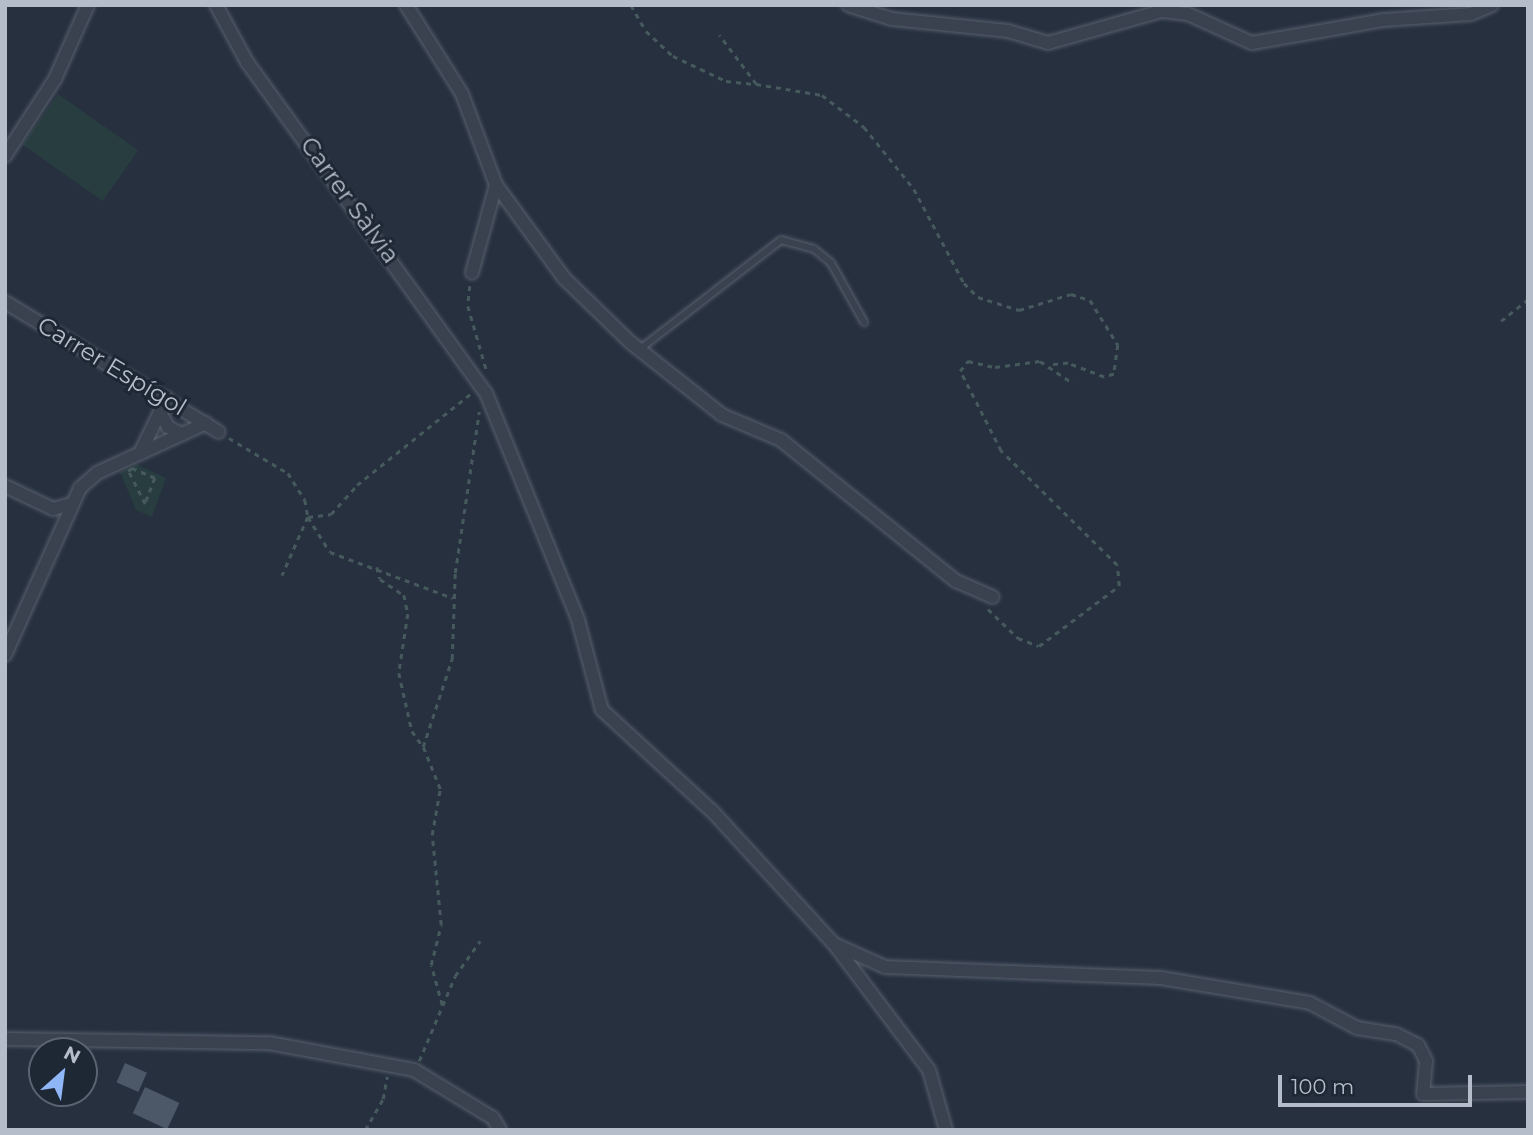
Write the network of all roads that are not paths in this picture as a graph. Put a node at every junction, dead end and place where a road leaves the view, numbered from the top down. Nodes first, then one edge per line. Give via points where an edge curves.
1 (88, 5) edge
2 (216, 5) edge
3 (406, 5) edge
4 (848, 5) edge
5 (1492, 5) edge
6 (5, 156) edge
7 (496, 185) junction
8 (472, 273) road end
9 (5, 302) edge
10 (864, 322) dead end
11 (640, 349) junction
12 (167, 398) junction
13 (160, 412) junction
14 (206, 423) junction
15 (219, 432) road end
16 (182, 434) junction
17 (140, 453) junction
18 (5, 486) edge
19 (72, 505) junction
20 (53, 509) junction
21 (60, 534) junction
22 (993, 597) dead end
23 (5, 655) edge
24 (834, 944) junction
25 (5, 1039) edge
26 (1528, 1092) edge
27 (500, 1130) edge
28 (946, 1130) edge

1 - 6 street via 55,79
2 - 24 street, Carrer Sàlvia via 247,62 484,390 578,620 602,710 713,812
3 - 7 street via 462,94
4 - 5 street via 892,19 1008,30 1048,43 1162,11 1188,14 1252,43 1384,20 1471,15
7 - 8 street
7 - 11 street via 564,278
9 - 12 street, Carrer Espígol
10 - 11 lane via 831,263 814,249 781,240
11 - 22 street via 722,415 781,440 884,527 978,594
12 - 13 street
12 - 14 street, Carrer Espígol
13 - 16 street via 168,427
13 - 17 street
14 - 15 street, Carrer Espígol
14 - 16 street
16 - 17 street
17 - 19 street via 97,473
18 - 20 street
19 - 20 street
19 - 21 street
20 - 21 street
21 - 23 street
24 - 26 street via 886,967 1136,976 1310,1003 1357,1028 1396,1034 1418,1045 1426,1060 1423,1094
24 - 28 street, Carrer Sàlvia via 929,1070
25 - 27 street via 269,1042 414,1070 493,1118

